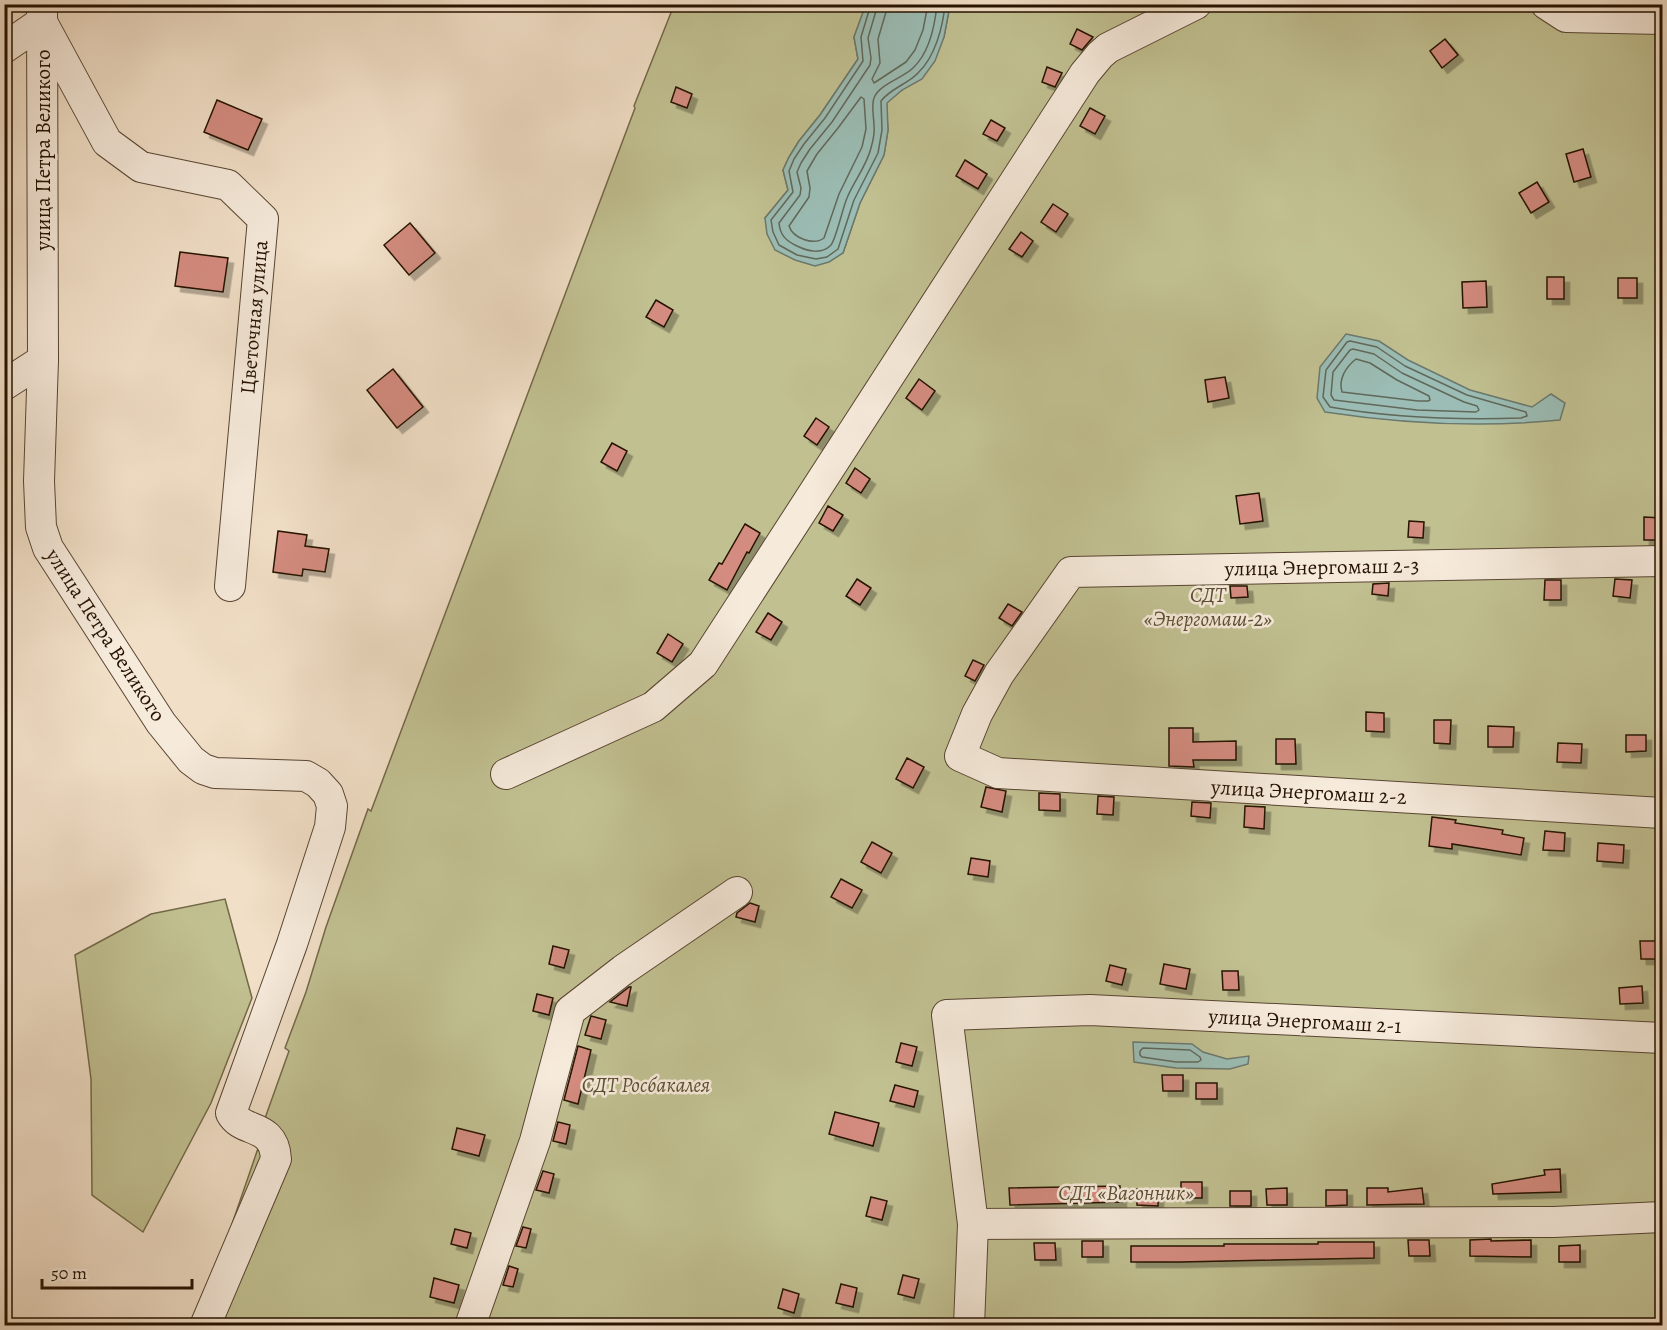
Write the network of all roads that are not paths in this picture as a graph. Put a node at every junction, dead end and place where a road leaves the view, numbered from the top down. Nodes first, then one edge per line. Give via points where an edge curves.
1 (1196, 4) edge
2 (1546, 4) edge
3 (42, 13) edge
4 (1662, 19) edge
5 (4, 48) edge
6 (43, 360) junction
7 (4, 385) edge
8 (1662, 561) edge
9 (230, 586) dead end
10 (960, 756) joint
11 (506, 774) dead end
12 (1662, 813) edge
13 (736, 892) dead end
14 (1662, 1038) edge
15 (1662, 1216) edge
16 (973, 1224) junction
17 (205, 1326) edge
18 (470, 1326) edge
19 (969, 1326) edge

1 - 11 street via 1108,48 1084,73 703,664 653,707
2 - 4 street via 1566,17
3 - 5 street
3 - 6 street, улица Петра Великого
3 - 9 street, Цветочная улица via 107,142 141,167 228,185 262,219
6 - 7 street
6 - 17 street, улица Петра Великого via 41,527 48,548 150,706 191,760 203,769 215,773 306,776 328,794 332,807 330,827 296,933 231,1113 234,1119 266,1136 275,1147 276,1159
8 - 10 street, улица Энергомаш 2-3 via 1071,572 999,674
10 - 12 street, улица Энергомаш 2-2 via 998,773
13 - 18 street via 570,1011 535,1142
14 - 16 street, улица Энергомаш 2-1 via 1090,1010 947,1015
15 - 16 street via 1542,1222
16 - 19 street

